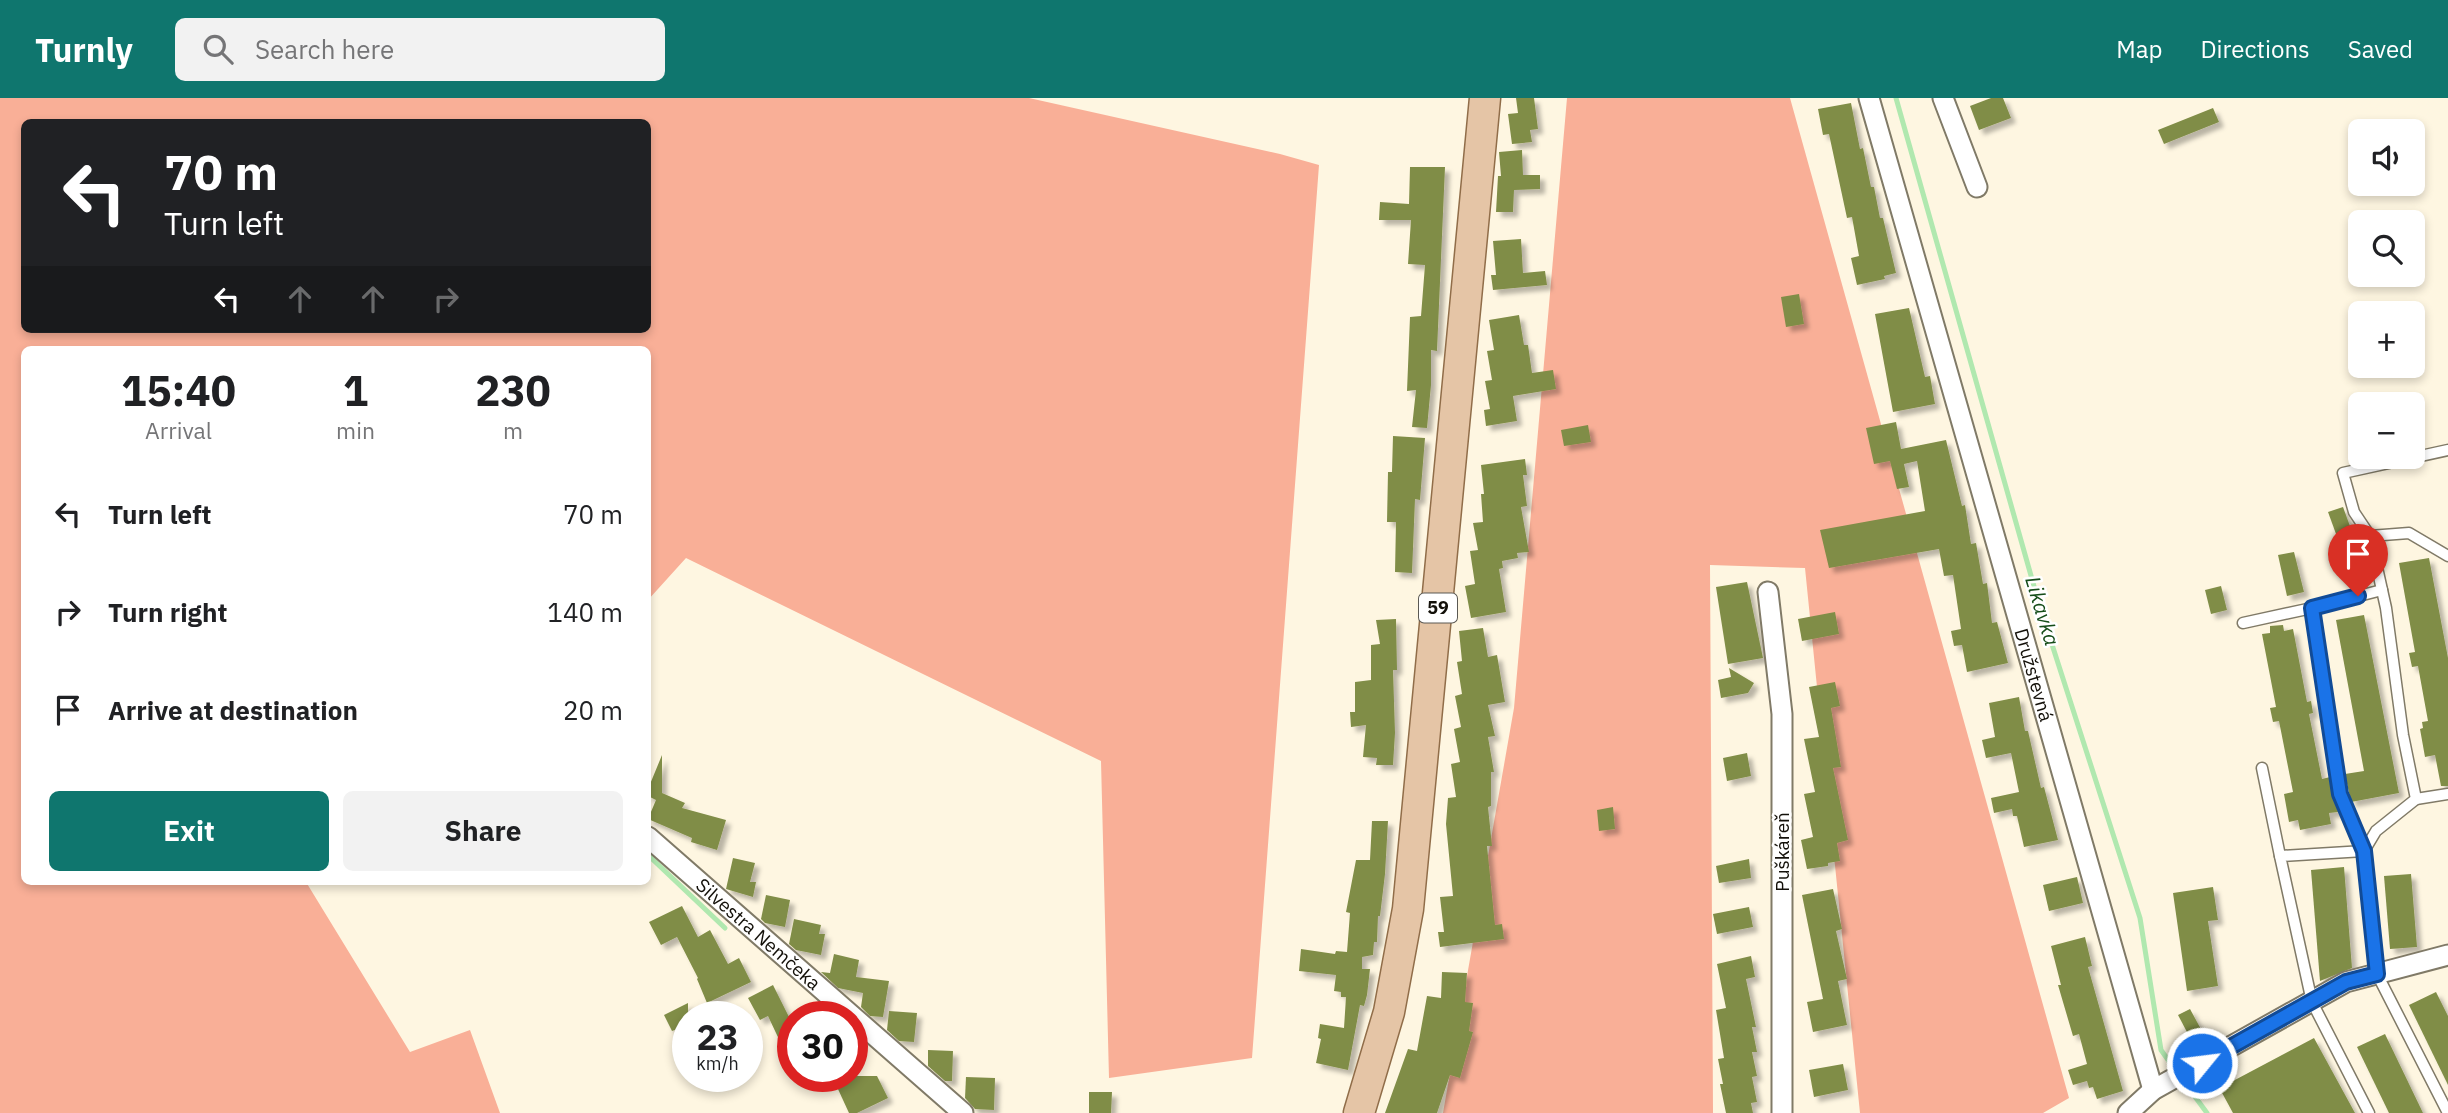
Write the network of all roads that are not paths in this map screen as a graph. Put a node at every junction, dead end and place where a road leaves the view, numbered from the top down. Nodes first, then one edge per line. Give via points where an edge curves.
1 (1485, 98) edge
2 (1869, 98) edge
3 (1943, 98) edge
4 (1977, 187) dead end
5 (2448, 450) edge
6 (2370, 536) junction
7 (2448, 556) edge
8 (2382, 590) junction
9 (1768, 592) dead end
10 (2312, 608) junction
11 (2242, 623) dead end
12 (2262, 768) dead end
13 (2448, 794) edge
14 (2416, 799) junction
15 (651, 840) edge
16 (2364, 851) junction
17 (2280, 856) junction
18 (2448, 955) edge
19 (2377, 974) junction
20 (2312, 1002) junction
21 (2153, 1090) junction
22 (962, 1113) edge
23 (1359, 1113) edge
24 (1782, 1113) edge
25 (2128, 1113) edge
26 (2369, 1113) edge
27 (2448, 1113) edge

1 - 23 main road, 59 via 1408,909 1389,1013
2 - 21 street, Družstevná
3 - 4 street
5 - 6 lane via 2343,473 2354,512
6 - 7 lane via 2409,533
6 - 8 lane
8 - 10 lane
8 - 14 lane
9 - 24 street, Puškáreň via 1782,713
10 - 11 lane
10 - 16 lane via 2340,794
12 - 17 lane
13 - 14 lane
14 - 16 lane via 2376,831
15 - 22 street, Silvestra Nemčeka
16 - 17 lane
16 - 19 lane
17 - 20 lane
18 - 19 street
19 - 20 street via 2346,982
19 - 27 lane
20 - 21 street
20 - 26 lane
21 - 25 street

